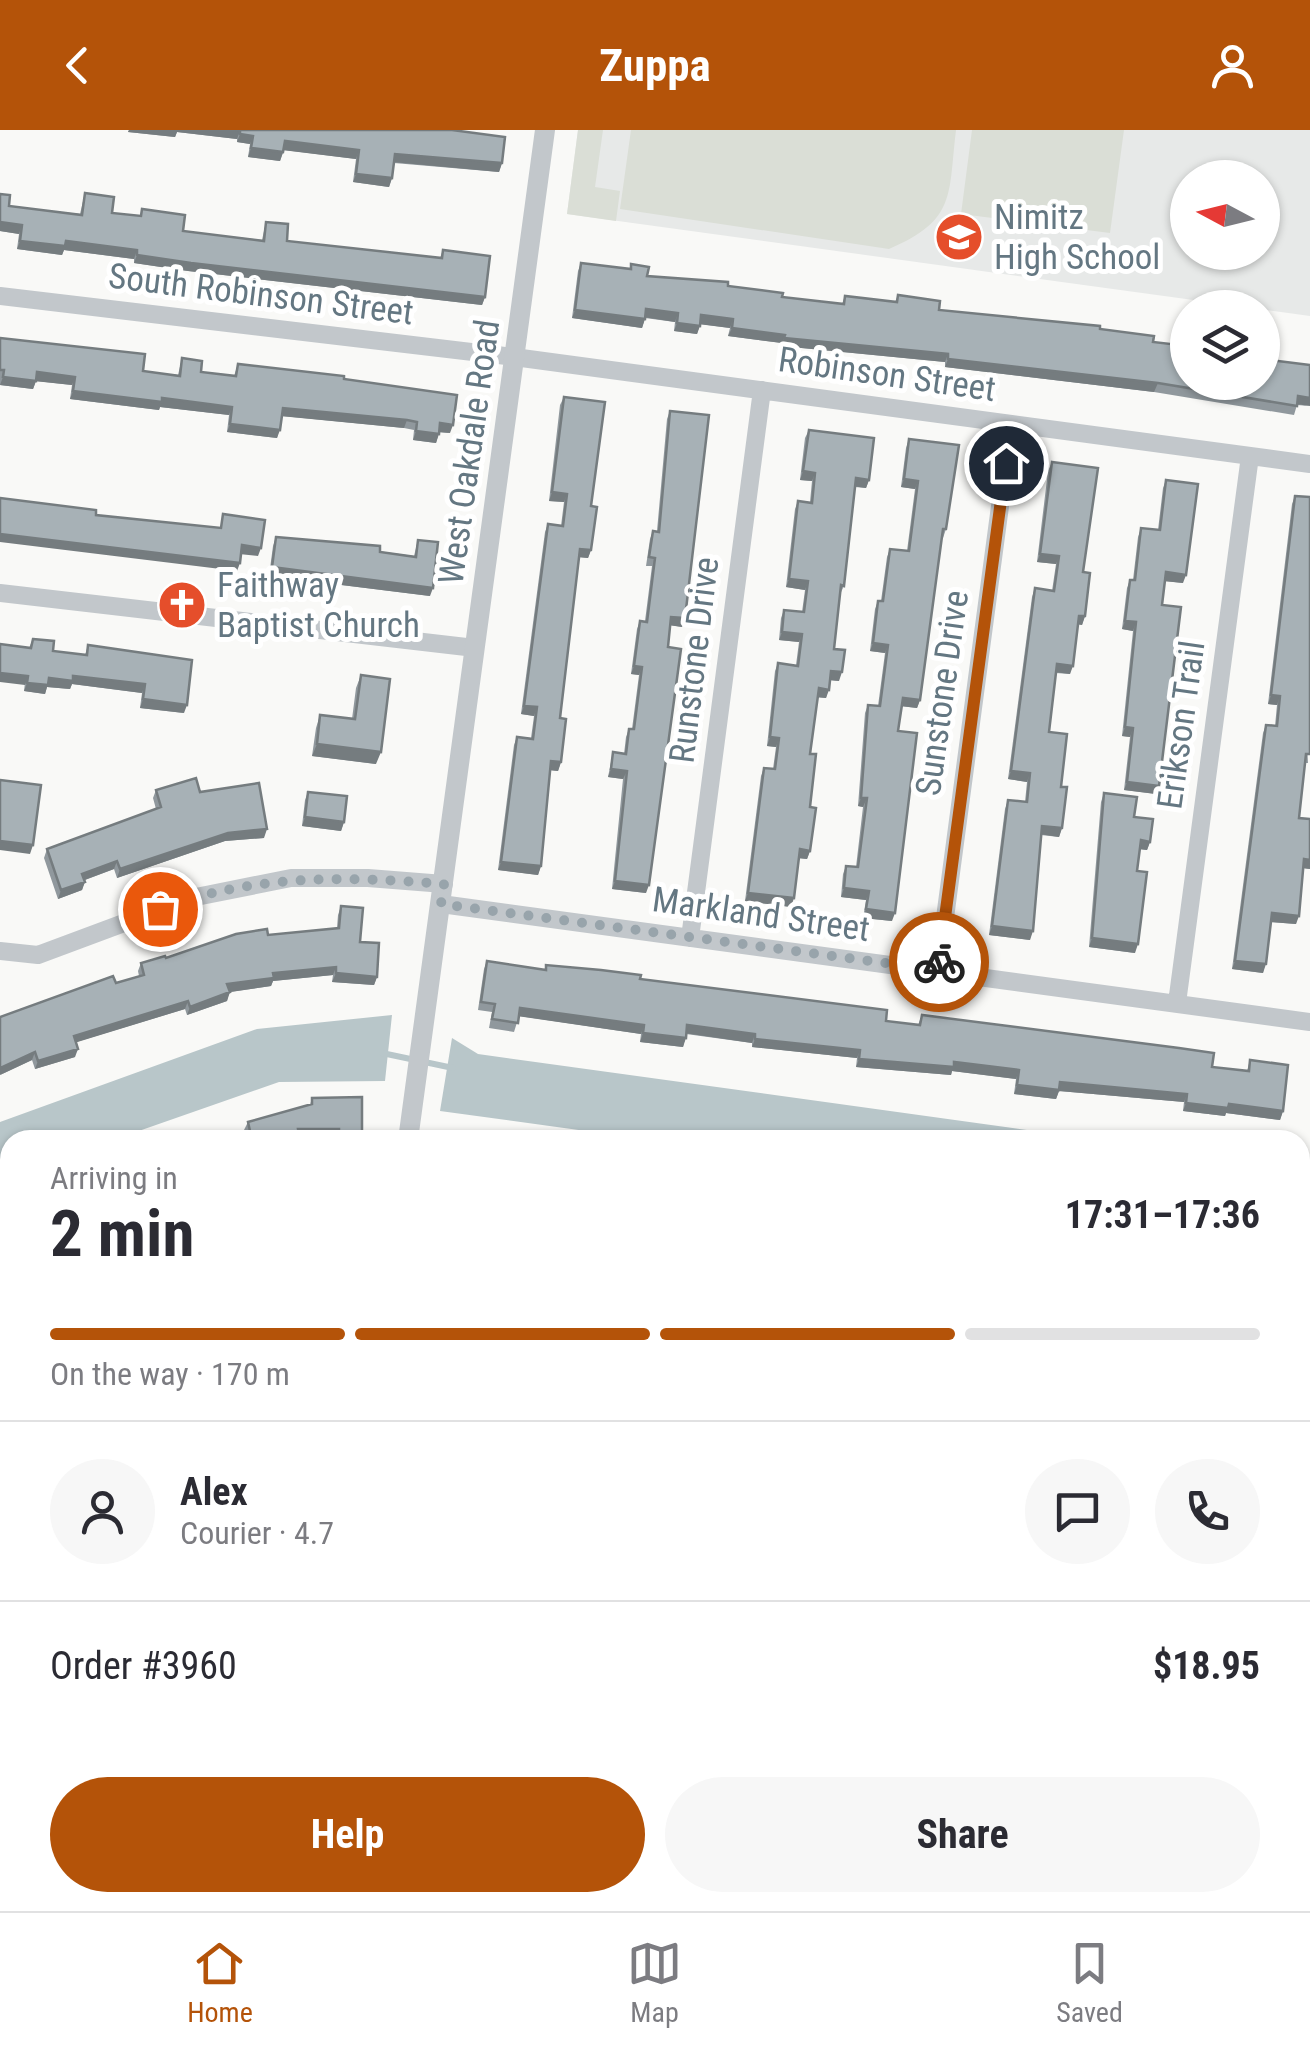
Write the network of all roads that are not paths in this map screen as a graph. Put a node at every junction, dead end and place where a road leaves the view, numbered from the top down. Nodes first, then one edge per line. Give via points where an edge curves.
1 (545, 130) edge
2 (0, 296) edge
3 (514, 357) junction
4 (762, 390) junction
5 (1011, 424) junction
6 (1250, 456) junction
7 (1310, 464) edge
8 (0, 593) edge
9 (475, 648) junction
10 (442, 894) junction
11 (690, 938) junction
12 (0, 951) edge
13 (938, 970) junction
14 (1177, 1003) junction
15 (1310, 1022) edge
16 (409, 1130) edge

1 - 3 street, West Oakdale Road
2 - 3 street, South Robinson Street
3 - 4 street, Robinson Street
3 - 9 street, West Oakdale Road
4 - 5 street, Robinson Street
4 - 11 street, Runstone Drive
5 - 6 street, Robinson Street
5 - 13 street, Sunstone Drive
6 - 7 street, Robinson Street
6 - 14 street, Erikson Trail
8 - 9 street
9 - 10 street, West Oakdale Road
10 - 11 street, Markland Street
10 - 12 street, Markland Street via 368,878 291,878 191,898 38,955
10 - 16 street, West Oakdale Road
11 - 13 street, Markland Street
13 - 14 street, Markland Street
14 - 15 street, Markland Street

